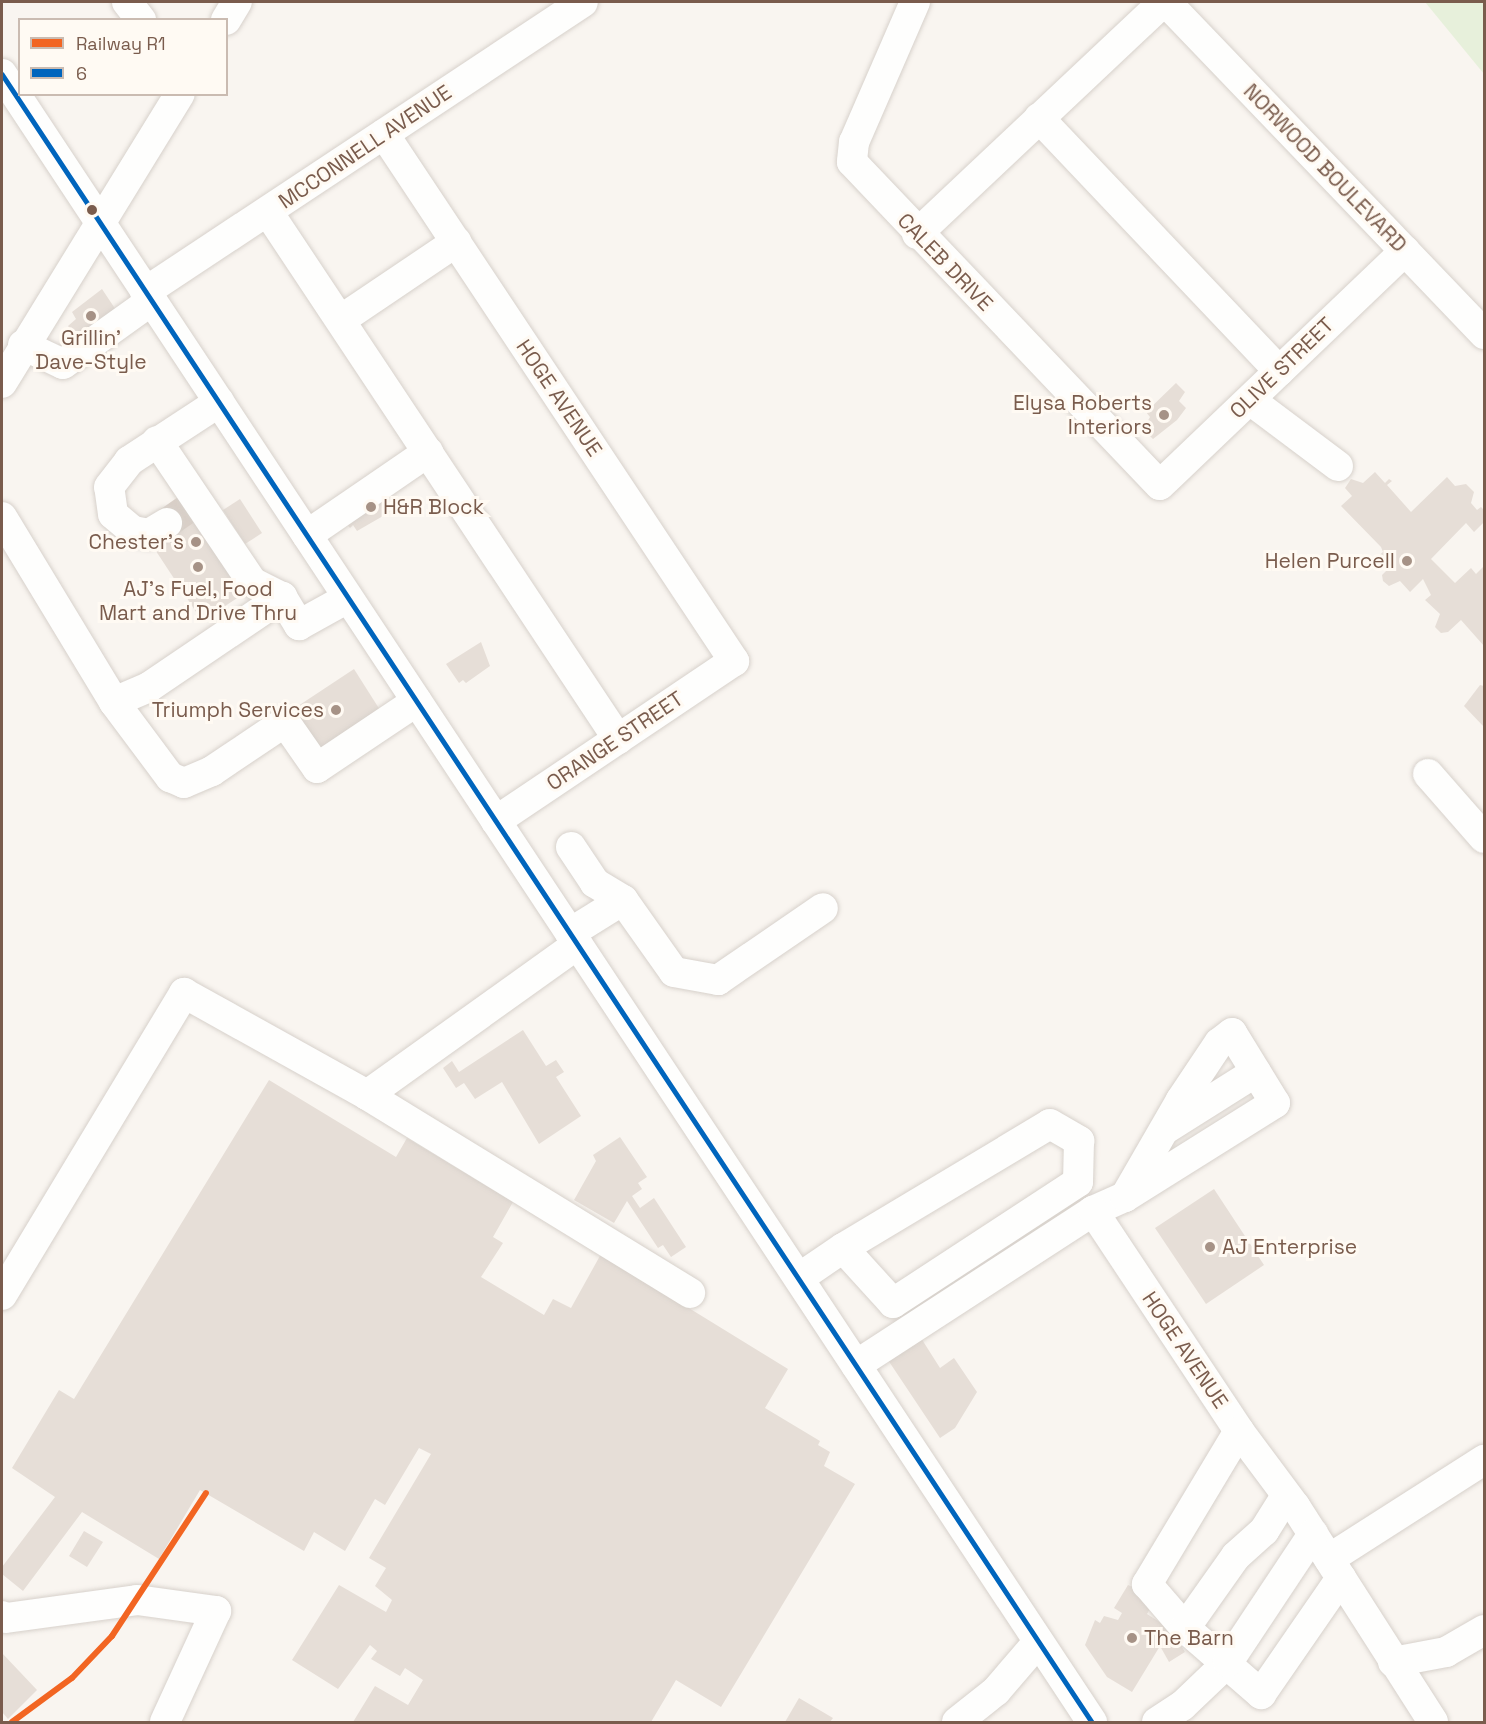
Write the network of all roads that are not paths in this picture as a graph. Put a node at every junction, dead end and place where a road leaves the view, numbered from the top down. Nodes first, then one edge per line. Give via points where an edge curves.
1 (127, 2) edge
2 (583, 2) edge
3 (915, 2) edge
4 (1164, 2) edge
5 (546, 11) edge
6 (139, 18) edge
7 (2, 74) edge
8 (179, 96) edge
9 (1039, 118) junction
10 (384, 134) junction
11 (268, 212) junction
12 (100, 223) junction
13 (917, 234) junction
14 (456, 242) junction
15 (1405, 251) junction
16 (143, 302) junction
17 (342, 320) junction
18 (1485, 334) edge
19 (10, 360) edge
20 (1280, 371) junction
21 (1250, 400) junction
22 (219, 402) junction
23 (158, 441) junction
24 (428, 452) junction
25 (1338, 466) dead end
26 (1160, 486) joint
27 (185, 511) junction
28 (2, 517) edge
29 (307, 535) junction
30 (282, 597) junction
31 (348, 598) junction
32 (734, 661) joint
33 (417, 701) junction
34 (114, 702) junction
35 (618, 738) junction
36 (1428, 774) dead end
37 (496, 821) junction
38 (1485, 838) edge
39 (571, 847) dead end
40 (623, 900) junction
41 (823, 908) dead end
42 (574, 938) junction
43 (1256, 1071) junction
44 (367, 1095) junction
45 (1165, 1130) junction
46 (1125, 1197) junction
47 (1093, 1211) junction
48 (843, 1248) junction
49 (799, 1278) junction
50 (690, 1293) dead end
51 (2, 1295) edge
52 (856, 1365) junction
53 (1239, 1431) junction
54 (1485, 1460) edge
55 (1286, 1497) junction
56 (1313, 1534) junction
57 (1335, 1568) junction
58 (2, 1616) edge
59 (1185, 1628) junction
60 (1485, 1630) edge
61 (1038, 1642) junction
62 (1228, 1662) junction
63 (1393, 1662) junction
64 (165, 1722) edge
65 (959, 1722) edge
66 (1092, 1722) edge
67 (1157, 1722) edge
68 (1433, 1722) edge

1 - 6 street
2 - 5 street, MCCONNELL AVENUE
3 - 13 street, CALEB DRIVE via 854,142 852,162
4 - 9 street
4 - 15 street, NORWOOD BOULEVARD
5 - 10 street, MCCONNELL AVENUE
7 - 12 street
8 - 12 street
9 - 13 street
9 - 20 street
10 - 11 street, MCCONNELL AVENUE
10 - 14 street, HOGE AVENUE
11 - 16 street, MCCONNELL AVENUE
11 - 17 street
12 - 16 street
12 - 19 street
13 - 26 street, CALEB DRIVE
14 - 17 street
14 - 32 street, HOGE AVENUE
15 - 18 street, NORWOOD BOULEVARD
15 - 20 street, OLIVE STREET
16 - 19 street, MCCONNELL AVENUE via 63,364
16 - 22 street
17 - 24 street
20 - 21 street, OLIVE STREET
21 - 25 street
21 - 26 street, OLIVE STREET
22 - 23 street
22 - 29 street
23 - 27 street
23 - 27 street via 115,475 109,487 113,514 133,531 149,534
24 - 29 street via 409,480
24 - 35 street
27 - 30 street via 252,582
28 - 34 street
29 - 31 street
30 - 31 street via 299,625
30 - 34 street via 149,687
31 - 33 street
32 - 35 street, ORANGE STREET
33 - 34 street via 317,768 285,722 212,771 184,783 170,777
33 - 37 street
35 - 37 street, ORANGE STREET
36 - 38 street
37 - 42 street
39 - 40 street via 595,883
40 - 41 street via 674,972 718,980
40 - 42 street
42 - 44 street
42 - 49 street
43 - 45 street
43 - 45 street via 1232,1034 1219,1043
43 - 46 street via 1275,1103
44 - 50 street
44 - 51 street via 184,993
45 - 46 street
46 - 47 street
47 - 52 street
47 - 53 street, HOGE AVENUE
48 - 48 street via 1050,1124 1079,1141 1078,1182 893,1303
48 - 49 street
49 - 52 street
52 - 61 street
53 - 55 street, HOGE AVENUE
53 - 59 street via 1148,1584
54 - 57 street
55 - 56 street, HOGE AVENUE
55 - 59 street via 1264,1531 1236,1556
56 - 57 street, HOGE AVENUE
56 - 62 street
57 - 62 street via 1261,1694
57 - 63 street, HOGE AVENUE
58 - 64 street via 137,1600 216,1611
59 - 62 street
60 - 63 street via 1446,1652
61 - 65 street via 996,1691
61 - 66 street
62 - 67 street via 1182,1706
63 - 68 street, HOGE AVENUE

